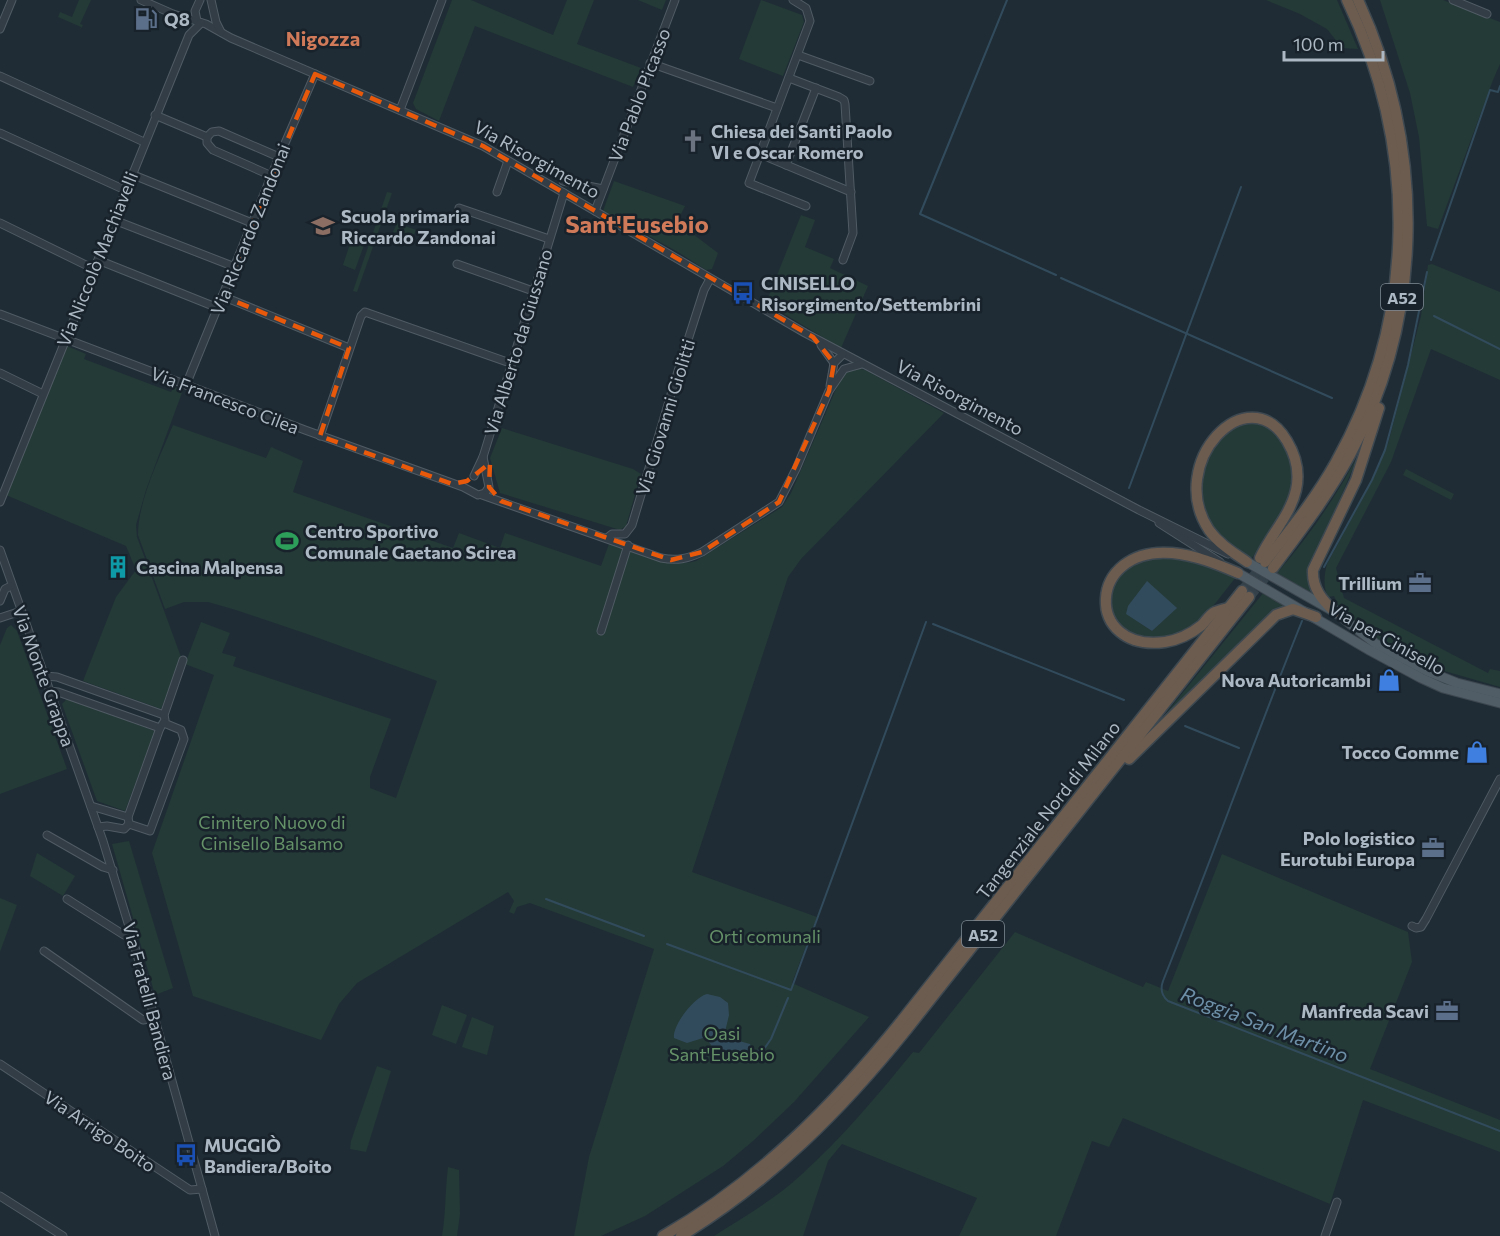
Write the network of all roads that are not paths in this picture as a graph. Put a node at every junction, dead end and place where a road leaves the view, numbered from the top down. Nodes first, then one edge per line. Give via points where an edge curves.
1 (141, 0) edge
2 (211, 0) edge
3 (442, 0) edge
4 (675, 0) edge
5 (793, 0) edge
6 (1347, 0) edge
7 (1358, 0) edge
8 (1453, 0) edge
9 (0, 3) edge
10 (11, 4) edge
11 (198, 6) edge
12 (214, 12) junction
13 (1487, 14) dead end
14 (181, 15) junction
15 (201, 22) junction
16 (0, 29) edge
17 (223, 34) junction
18 (798, 55) junction
19 (650, 63) junction
20 (315, 74) junction
21 (0, 76) edge
22 (789, 78) junction
23 (870, 81) dead end
24 (816, 88) junction
25 (777, 108) junction
26 (400, 110) junction
27 (155, 115) junction
28 (0, 133) edge
29 (207, 137) junction
30 (144, 142) junction
31 (760, 154) junction
32 (279, 157) junction
33 (508, 160) junction
34 (786, 165) junction
35 (132, 174) junction
36 (272, 176) junction
37 (563, 181) dead end
38 (603, 189) junction
39 (125, 190) junction
40 (497, 192) dead end
41 (851, 192) junction
42 (564, 193) junction
43 (806, 206) dead end
44 (459, 208) dead end
45 (595, 211) junction
46 (114, 220) junction
47 (0, 223) edge
48 (252, 223) junction
49 (549, 239) junction
50 (98, 260) junction
51 (843, 260) dead end
52 (457, 264) dead end
53 (234, 267) junction
54 (94, 268) junction
55 (710, 279) junction
56 (533, 291) junction
57 (222, 296) junction
58 (218, 308) junction
59 (0, 314) edge
60 (1396, 331) junction
61 (813, 337) junction
62 (65, 339) junction
63 (350, 348) junction
64 (844, 355) junction
65 (510, 363) junction
66 (834, 363) junction
67 (862, 364) junction
68 (844, 369) junction
69 (0, 373) edge
70 (186, 385) junction
71 (829, 392) junction
72 (43, 394) junction
73 (320, 436) junction
74 (483, 457) junction
75 (472, 477) junction
76 (486, 478) junction
77 (452, 484) junction
78 (489, 487) junction
79 (470, 491) junction
80 (482, 495) junction
81 (0, 500) edge
82 (501, 501) junction
83 (1139, 510) junction
84 (607, 538) junction
85 (628, 545) junction
86 (0, 550) edge
87 (1247, 562) junction
88 (1266, 562) junction
89 (1238, 573) junction
90 (11, 586) junction
91 (1300, 593) joint
92 (0, 601) edge
93 (1295, 605) joint
94 (1229, 608) junction
95 (21, 611) junction
96 (1335, 612) junction
97 (1316, 617) junction
98 (0, 618) edge
99 (602, 631) dead end
100 (183, 660) dead end
101 (45, 676) junction
102 (50, 692) junction
103 (1500, 694) edge
104 (1500, 703) edge
105 (163, 722) junction
106 (77, 768) joint
107 (1500, 779) edge
108 (91, 806) junction
109 (129, 820) junction
110 (98, 827) junction
111 (47, 835) dead end
112 (113, 870) junction
113 (1020, 887) junction
114 (67, 899) dead end
115 (1412, 926) dead end
116 (132, 933) junction
117 (44, 951) dead end
118 (155, 1018) junction
119 (0, 1064) edge
120 (202, 1189) junction
121 (0, 1196) edge
122 (1337, 1202) dead end
123 (63, 1236) edge
124 (215, 1236) edge
125 (663, 1236) edge
126 (681, 1236) edge
127 (1325, 1236) edge

1 - 14 street, Via Risorgimento
2 - 12 street
3 - 26 street
4 - 19 street, Via Pablo Picasso
5 - 18 street via 802,4 810,21
6 - 88 highway, A52 via 1376,70 1393,141 1399,213 1394,292 1376,370 1349,437 1320,488
7 - 60 highway, A52 via 1385,69 1404,156 1408,244
8 - 13 street
9 - 10 street
10 - 16 street
11 - 12 street via 207,4
11 - 14 street
11 - 15 street
12 - 15 street, Via Niccolò Machiavelli via 212,20
12 - 17 street
14 - 15 street, Via Risorgimento
15 - 17 street, Via Risorgimento
15 - 27 street, Via Niccolò Machiavelli via 189,35
17 - 20 street, Via Risorgimento
18 - 22 street
18 - 23 street
19 - 25 street
19 - 38 street, Via Pablo Picasso
20 - 26 street, Via Risorgimento
20 - 32 street, Via Riccardo Zandonai
21 - 30 street
22 - 24 street
22 - 25 street
24 - 34 street
24 - 41 street via 844,100
25 - 31 street
26 - 33 street, Via Risorgimento
27 - 29 street
27 - 30 street, Via Niccolò Machiavelli
28 - 39 street
29 - 32 street via 219,131
29 - 36 street via 213,150
30 - 35 street, Via Niccolò Machiavelli
31 - 34 street
31 - 43 street via 749,183
32 - 36 street, Via Riccardo Zandonai
33 - 40 street
33 - 42 street, Via Risorgimento
34 - 41 street
35 - 39 street, Via Niccolò Machiavelli
35 - 48 street
36 - 48 street, Via Riccardo Zandonai
37 - 38 street
38 - 45 street, Via Pablo Picasso
39 - 46 street, Via Niccolò Machiavelli
41 - 51 street via 852,237
42 - 45 street, Via Risorgimento
42 - 49 street, Via Alberto da Giussano
44 - 49 street
45 - 55 street, Via Risorgimento
46 - 50 street, Via Niccolò Machiavelli
46 - 53 street
47 - 54 street
48 - 53 street, Via Riccardo Zandonai
49 - 56 street, Via Alberto da Giussano
50 - 54 street, Via Niccolò Machiavelli
50 - 58 street
52 - 56 street
53 - 57 street, Via Riccardo Zandonai
54 - 62 street, Via Niccolò Machiavelli
55 - 61 street, Via Risorgimento
55 - 84 street, Via Giovanni Giolitti via 632,525 625,534
56 - 65 street, Via Alberto da Giussano
57 - 58 street, Via Riccardo Zandonai
57 - 63 street
58 - 70 street, Via Riccardo Zandonai
59 - 62 street, Via Francesco Cilea
60 - 88 highway, A52 via 1375,401 1351,454 1320,504
60 - 96 highway, A52 via 1397,349 1356,480 1313,570 1316,590
61 - 64 street, Via Risorgimento
61 - 66 street
62 - 70 street, Via Francesco Cilea
62 - 72 street, Via Niccolò Machiavelli
63 - 65 street via 361,316 369,312
63 - 73 street
64 - 66 street
64 - 67 street, Via Risorgimento
64 - 68 street
65 - 74 street, Via Alberto da Giussano
66 - 71 street
67 - 68 street
67 - 83 street, Via Risorgimento
68 - 71 street
69 - 72 street
70 - 73 street, Via Francesco Cilea
71 - 85 street via 787,490 774,506 688,558 670,560
72 - 81 street, Via Niccolò Machiavelli
73 - 77 street, Via Francesco Cilea
74 - 75 street, Via Alberto da Giussano
74 - 76 street, Via Alberto da Giussano
75 - 76 street
75 - 77 street
75 - 79 street
76 - 78 street
77 - 79 street, Via Francesco Cilea
78 - 80 street
78 - 82 street
79 - 80 street
80 - 82 street
82 - 84 street
83 - 87 street, Via Risorgimento
83 - 89 street, Via Risorgimento
84 - 85 street
85 - 99 street
86 - 90 street, Via Monte Grappa
87 - 88 highway via 1209,530 1199,508 1196,488 1206,448 1226,427 1243,420 1261,420 1277,428 1294,453 1298,472 1296,492
87 - 91 main road, Via Risorgimento
89 - 93 main road, Via Risorgimento
89 - 94 highway, A52 via 1180,554 1149,554 1119,568 1108,584 1106,596 1107,613 1116,628 1124,636 1147,642 1179,638 1195,630 1214,612
90 - 92 street via 5,589
90 - 95 street, Via Monte Grappa
91 - 96 main road, Via per Cinisello
93 - 97 main road, Via per Cinisello
94 - 113 highway, Tangenziale Nord di Milano / A52 via 1246,594
94 - 125 highway, Tangenziale Nord di Milano / A52 via 852,1081 759,1170
95 - 98 street
95 - 101 street, Via Monte Grappa
96 - 103 main road, Via per Cinisello via 1376,644 1427,671
97 - 104 main road, Via per Cinisello via 1436,685
97 - 113 highway, A52 via 1293,609 1270,620 1127,762
100 - 105 street
101 - 102 street, Via Monte Grappa
101 - 105 street via 57,677
102 - 105 street
102 - 106 street, Via Monte Grappa
105 - 109 street
105 - 109 street via 181,730 184,739 150,831
106 - 108 street, Via Fratelli Bandiera
107 - 115 street via 1426,919 1421,927
108 - 109 street
108 - 110 street, Via Fratelli Bandiera
109 - 110 street via 124,829
110 - 112 street, Via Fratelli Bandiera
111 - 112 street
112 - 116 street, Via Fratelli Bandiera
113 - 126 highway, Tangenziale Nord di Milano / A52 via 836,1112 760,1181
114 - 116 street via 124,935
116 - 118 street, Via Fratelli Bandiera
117 - 118 street via 143,1020
118 - 120 street, Via Fratelli Bandiera
119 - 120 street, Via Arrigo Boito via 190,1190
120 - 124 street, Via Fratelli Bandiera
121 - 123 street
122 - 127 street

